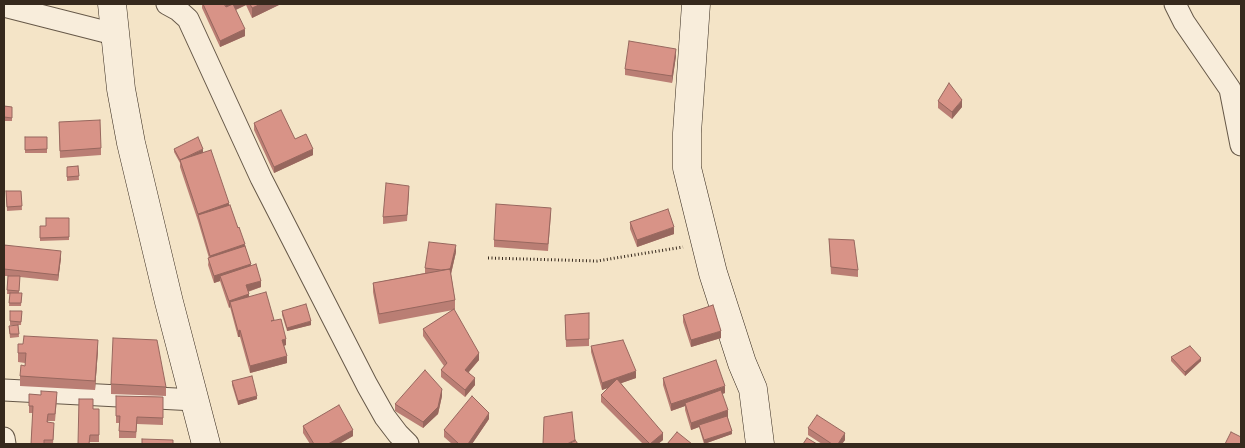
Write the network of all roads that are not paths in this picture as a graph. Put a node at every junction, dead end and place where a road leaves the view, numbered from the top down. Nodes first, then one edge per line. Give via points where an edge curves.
1 (112, 4) edge
2 (167, 4) edge
3 (696, 4) edge
4 (1175, 4) edge
5 (4, 6) edge
6 (114, 34) junction
7 (1241, 145) edge
8 (4, 390) edge
9 (195, 400) junction
10 (4, 438) edge
11 (5, 444) edge
12 (206, 444) edge
13 (408, 444) edge
14 (760, 444) edge

1 - 6 main road
2 - 13 street via 188,19 262,178 367,385 385,417
3 - 14 main road via 687,168 713,273 753,389
4 - 7 street via 1230,89
5 - 6 street
6 - 9 main road via 132,143
8 - 9 street
9 - 12 main road
10 - 11 street

